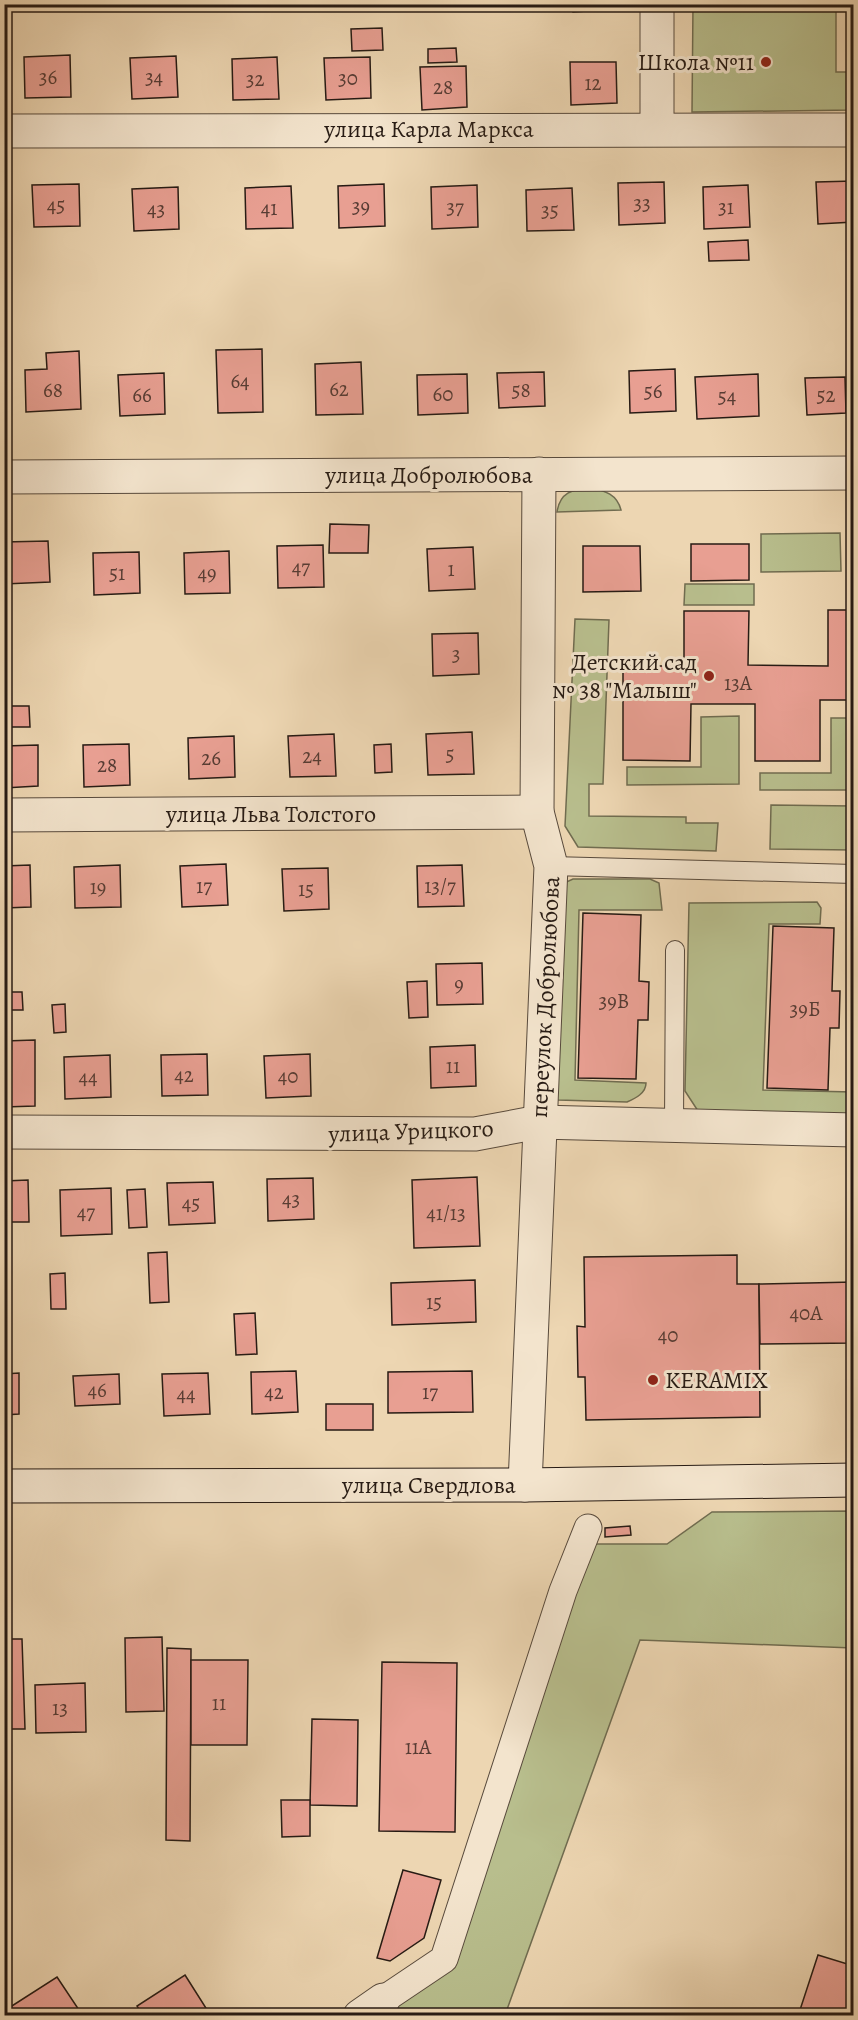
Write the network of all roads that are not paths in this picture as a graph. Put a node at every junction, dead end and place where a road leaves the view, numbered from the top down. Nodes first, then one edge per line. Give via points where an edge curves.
1 (657, 4) edge
2 (657, 128) junction
3 (854, 130) edge
4 (4, 131) edge
5 (854, 473) edge
6 (539, 474) junction
7 (4, 477) edge
8 (537, 812) junction
9 (4, 815) edge
10 (551, 866) junction
11 (854, 874) edge
12 (675, 950) dead end
13 (539, 1122) junction
14 (674, 1125) junction
15 (854, 1130) edge
16 (4, 1132) edge
17 (854, 1480) edge
18 (525, 1485) junction
19 (4, 1486) edge
20 (588, 1528) dead end
21 (372, 2008) edge

1 - 2 street
2 - 3 street, улица Карла Маркса
2 - 4 street, улица Карла Маркса
5 - 6 street, улица Добролюбова
6 - 7 street, улица Добролюбова
6 - 8 street, переулок Добролюбова
8 - 9 street, улица Льва Толстого
8 - 10 street, переулок Добролюбова
10 - 11 lane
10 - 13 street, переулок Добролюбова
12 - 14 lane
13 - 14 street, улица Урицкого
13 - 16 street, улица Урицкого via 476,1134
13 - 18 street, переулок Добролюбова
14 - 15 street, улица Урицкого
17 - 18 street, улица Свердлова
18 - 19 street, улица Свердлова
20 - 21 street via 563,1591 444,1959

